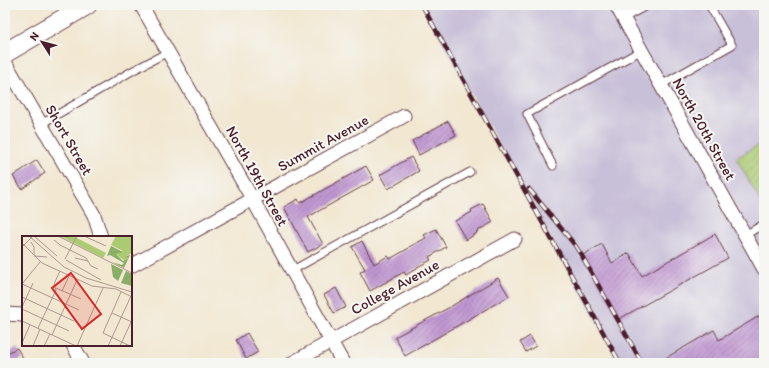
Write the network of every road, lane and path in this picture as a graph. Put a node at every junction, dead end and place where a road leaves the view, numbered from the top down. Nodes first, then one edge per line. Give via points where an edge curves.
1 (88, 5) edge
2 (141, 5) edge
3 (633, 5) edge
4 (648, 5) edge
5 (709, 5) edge
6 (620, 12) edge
7 (642, 50) junction
8 (168, 52) junction
9 (5, 53) edge
10 (5, 62) edge
11 (661, 85) junction
12 (404, 116) dead end
13 (41, 124) junction
14 (553, 166) dead end
15 (470, 172) dead end
16 (253, 200) junction
17 (764, 224) edge
18 (745, 235) junction
19 (101, 236) edge
20 (515, 239) dead end
21 (132, 265) edge
22 (764, 269) edge
23 (291, 271) junction
24 (5, 314) edge
25 (22, 315) edge
26 (330, 341) junction
27 (73, 346) edge
28 (83, 363) edge
29 (292, 363) edge
30 (342, 363) edge

1 - 9 main road
2 - 8 street, North 19th Street
3 - 6 lane
4 - 6 lane
5 - 11 lane via 732,45
6 - 7 street, North 20th Street
7 - 11 street, North 20th Street
7 - 14 lane via 527,114
8 - 13 lane
8 - 16 street, North 19th Street
10 - 13 street, Short Street
11 - 18 street, North 20th Street
12 - 16 street, Summit Avenue
13 - 19 street, Short Street via 94,215
15 - 23 lane
16 - 21 street, Summit Avenue
16 - 23 street, North 19th Street
17 - 18 lane
18 - 22 street, North 20th Street
20 - 26 street, College Avenue
23 - 26 street, North 19th Street
24 - 25 street
26 - 29 street, College Avenue
26 - 30 street, North 19th Street
27 - 28 street

